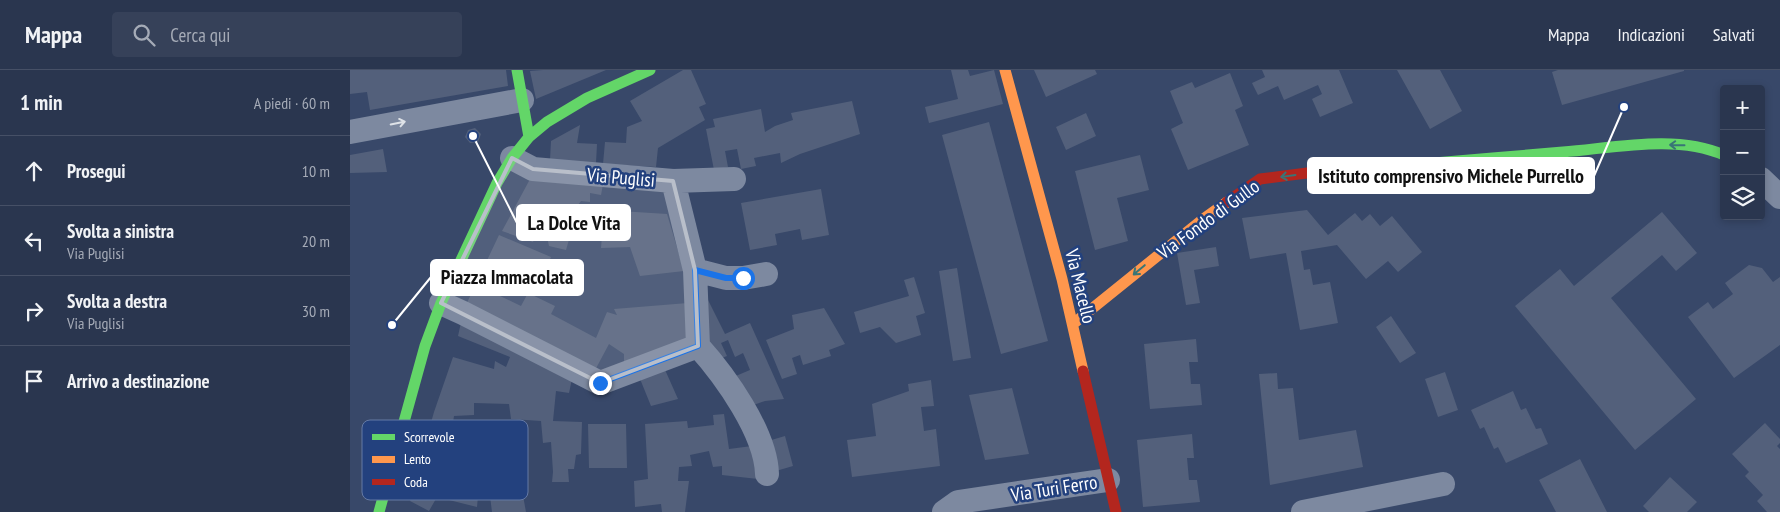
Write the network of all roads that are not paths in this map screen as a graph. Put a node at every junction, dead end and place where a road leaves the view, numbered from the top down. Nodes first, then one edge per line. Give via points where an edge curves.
1 (517, 70) edge
2 (650, 70) edge
3 (1006, 70) edge
4 (522, 100) junction
5 (350, 132) edge
6 (529, 137) junction
7 (1720, 154) edge
8 (512, 158) junction
9 (734, 179) dead end
10 (673, 181) junction
11 (1765, 183) edge
12 (1780, 197) edge
13 (695, 270) junction
14 (766, 274) dead end
15 (441, 304) junction
16 (1073, 324) junction
17 (698, 346) junction
18 (404, 420) edge
19 (767, 474) dead end
20 (1108, 480) junction
21 (1443, 484) dead end
22 (944, 512) edge
23 (1116, 512) edge
24 (1303, 512) edge

1 - 4 street
2 - 6 street via 587,98
3 - 16 street, Via Macello
5 -> 4 street
4 - 6 street
6 - 8 street
7 -> 16 street, Via Fondo di Gullo via 1682,144 1643,145 1330,170 1260,179 1202,220
8 - 10 street, Via Puglisi via 533,169
8 - 15 street via 497,182
9 - 10 street
10 - 13 street, Via Puglisi
11 - 12 street
13 - 14 street via 726,278
13 - 17 street, Via Puglisi
15 - 17 street via 600,383
15 - 18 street via 425,346
16 - 20 street, Via Macello
17 - 19 street via 723,375 754,428
20 - 22 street, Via Turi Ferro via 958,502
20 - 23 street, Via Macello
21 - 24 street

